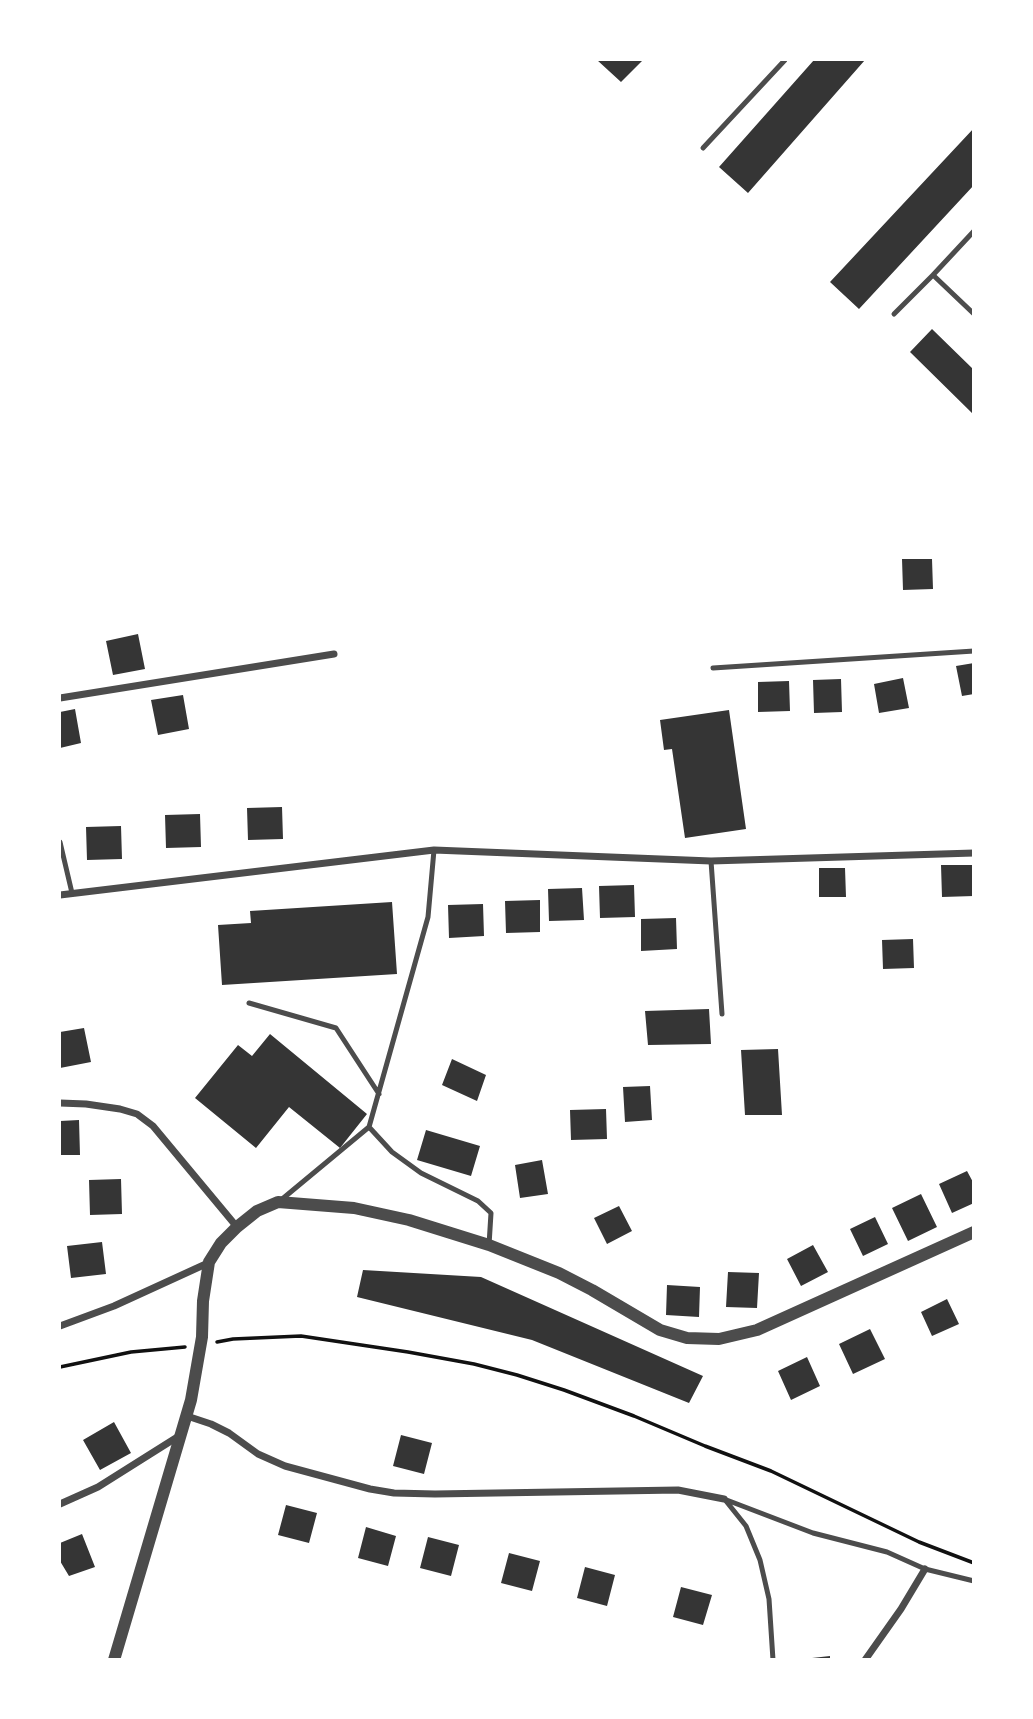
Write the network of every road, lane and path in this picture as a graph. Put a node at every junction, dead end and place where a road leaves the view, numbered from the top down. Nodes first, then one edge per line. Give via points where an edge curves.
1 (785, 60) edge
2 (703, 148) dead end
3 (974, 231) edge
4 (933, 275) junction
5 (894, 314) dead end
6 (974, 314) edge
7 (974, 650) edge
8 (334, 654) dead end
9 (712, 668) dead end
10 (60, 698) edge
11 (60, 842) edge
12 (435, 850) junction
13 (974, 853) edge
14 (711, 861) junction
15 (72, 893) junction
16 (60, 895) edge
17 (249, 1003) dead end
18 (722, 1014) dead end
19 (379, 1094) junction
20 (60, 1103) edge
21 (369, 1127) junction
22 (278, 1202) junction
23 (237, 1227) junction
24 (974, 1232) edge
25 (489, 1245) junction
26 (209, 1262) junction
27 (60, 1325) edge
28 (201, 1345) junction
29 (60, 1367) edge
30 (187, 1416) junction
31 (182, 1433) junction
32 (724, 1499) junction
33 (60, 1504) edge
34 (974, 1563) edge
35 (926, 1569) junction
36 (974, 1581) edge
37 (114, 1660) edge
38 (773, 1660) edge
39 (865, 1660) edge

1 - 2 lane
3 - 4 lane
4 - 5 lane
4 - 6 lane
7 - 9 lane
8 - 10 street
11 - 15 lane
12 - 14 street
12 - 15 street
12 - 19 lane via 428,917
13 - 14 street
14 - 18 lane
15 - 16 street
17 - 19 lane via 336,1028
19 - 21 lane
20 - 23 street via 137,1114 153,1126
21 - 22 lane
21 - 25 lane via 421,1173 478,1201 491,1213
22 - 23 street
22 - 25 street via 354,1208
23 - 26 street
24 - 25 street via 757,1330 719,1339 687,1338 660,1330 559,1273
26 - 27 street via 114,1307
26 - 28 street
28 - 29 path via 131,1352
28 - 30 street
28 - 34 path via 301,1336 517,1375 771,1471 919,1542
30 - 31 street
30 - 32 street via 229,1433 285,1466 383,1491 678,1490
31 - 33 street via 98,1487
31 - 37 street
32 - 35 lane
32 - 38 lane via 746,1526 760,1560 769,1599
35 - 36 lane
35 - 39 street

